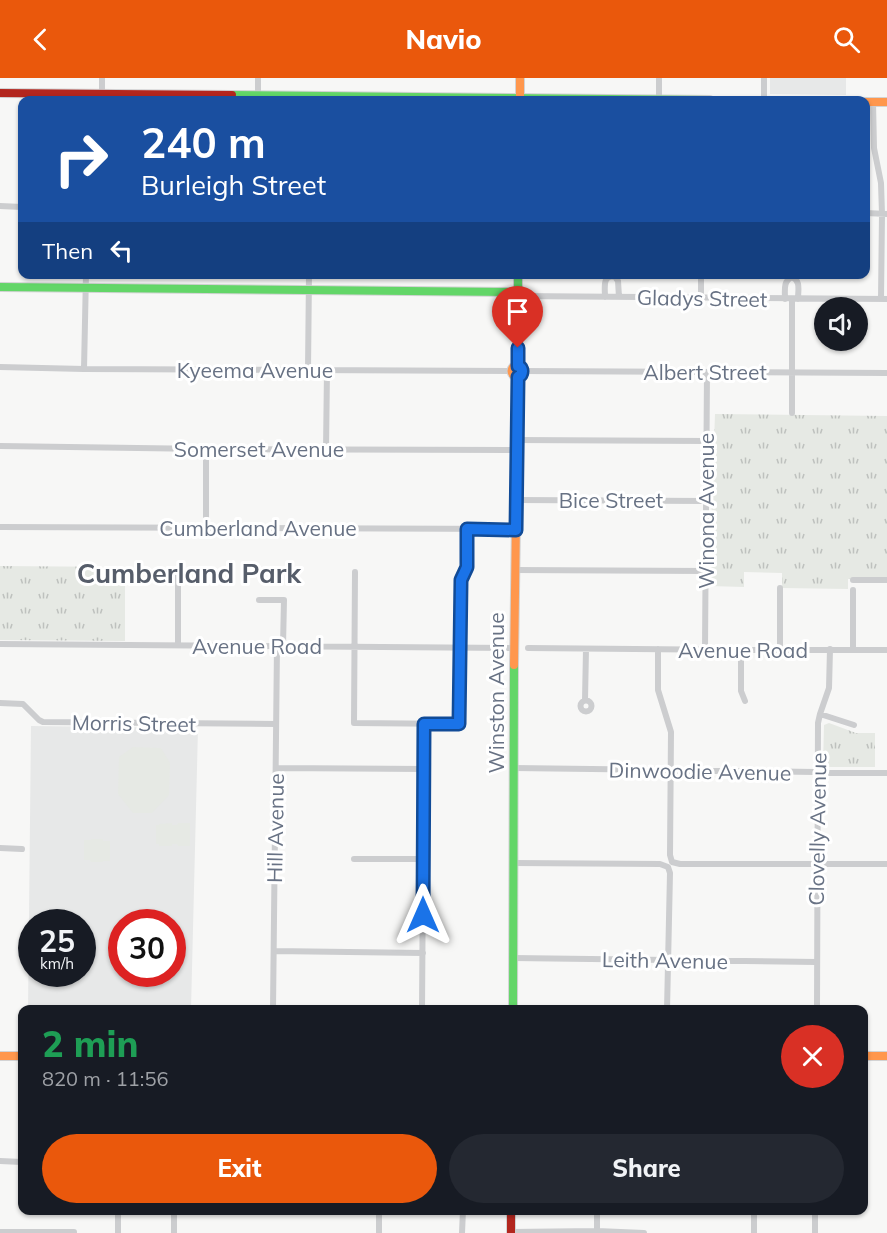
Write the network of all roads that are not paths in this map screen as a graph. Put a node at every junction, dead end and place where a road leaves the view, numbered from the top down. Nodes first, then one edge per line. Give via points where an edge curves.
1 (102, 78) edge
2 (258, 78) edge
3 (520, 78) edge
4 (659, 78) edge
5 (764, 78) edge
6 (0, 93) edge
7 (102, 94) junction
8 (258, 95) junction
9 (23, 96) edge
10 (55, 96) edge
11 (109, 96) edge
12 (236, 96) edge
13 (264, 96) edge
14 (520, 96) edge
15 (659, 96) edge
16 (764, 96) edge
17 (870, 102) edge
18 (887, 102) edge
19 (870, 111) edge
20 (0, 206) edge
21 (18, 207) edge
22 (870, 213) edge
23 (885, 214) edge
24 (86, 279) edge
25 (309, 279) edge
26 (518, 279) edge
27 (606, 279) edge
28 (616, 279) edge
29 (701, 279) edge
30 (0, 287) edge
31 (85, 289) junction
32 (309, 291) junction
33 (518, 294) junction
34 (605, 297) junction
35 (619, 297) junction
36 (701, 298) junction
37 (792, 299) junction
38 (884, 299) edge
39 (0, 367) edge
40 (84, 369) junction
41 (308, 370) junction
42 (327, 370) junction
43 (517, 371) junction
44 (707, 372) junction
45 (791, 372) junction
46 (887, 373) edge
47 (792, 414) dead end
48 (518, 440) junction
49 (707, 441) junction
50 (0, 446) edge
51 (206, 449) junction
52 (326, 450) junction
53 (517, 450) junction
54 (517, 500) junction
55 (706, 501) junction
56 (0, 527) edge
57 (206, 528) junction
58 (467, 529) junction
59 (516, 530) junction
60 (515, 570) junction
61 (178, 571) dead end
62 (706, 571) junction
63 (355, 572) dead end
64 (853, 580) dead end
65 (887, 580) edge
66 (780, 588) dead end
67 (853, 590) dead end
68 (259, 600) dead end
69 (0, 644) edge
70 (178, 645) junction
71 (280, 646) junction
72 (354, 646) junction
73 (460, 648) junction
74 (514, 648) junction
75 (528, 648) dead end
76 (586, 649) junction
77 (658, 649) junction
78 (853, 649) junction
79 (705, 650) junction
80 (741, 650) junction
81 (780, 650) junction
82 (830, 650) junction
83 (887, 650) edge
84 (585, 700) dead end
85 (745, 701) dead end
86 (0, 703) edge
87 (820, 714) junction
88 (276, 724) junction
89 (424, 724) junction
90 (854, 725) dead end
91 (276, 768) junction
92 (514, 768) junction
93 (424, 769) junction
94 (670, 770) junction
95 (818, 772) junction
96 (887, 773) edge
97 (0, 848) edge
98 (22, 849) dead end
99 (423, 859) junction
100 (354, 860) dead end
101 (514, 863) junction
102 (670, 864) junction
103 (817, 864) junction
104 (887, 864) edge
105 (274, 951) junction
106 (423, 953) junction
107 (513, 958) junction
108 (668, 960) junction
109 (816, 962) junction
110 (273, 1005) edge
111 (422, 1005) edge
112 (513, 1005) edge
113 (667, 1005) edge
114 (817, 1005) edge
115 (0, 1049) edge
116 (18, 1049) edge
117 (0, 1056) edge
118 (18, 1056) edge
119 (868, 1056) edge
120 (887, 1056) edge
121 (868, 1063) edge
122 (887, 1063) edge
123 (0, 1161) edge
124 (18, 1162) edge
125 (118, 1215) edge
126 (174, 1215) edge
127 (379, 1215) edge
128 (463, 1215) edge
129 (511, 1215) edge
130 (597, 1215) edge
131 (754, 1215) edge
132 (815, 1215) edge
133 (597, 1231) junction
134 (0, 1232) edge
135 (75, 1232) edge
136 (118, 1233) edge
137 (174, 1233) edge
138 (379, 1233) edge
139 (462, 1233) edge
140 (511, 1233) edge
141 (644, 1233) edge
142 (754, 1233) edge
143 (814, 1233) edge

1 - 7 street
2 - 8 street
3 - 14 main road
4 - 15 street
5 - 16 street
6 - 9 main road
7 - 10 main road
7 - 11 main road
8 - 12 main road
8 - 13 main road
17 - 18 main road
19 - 23 street
20 - 21 street
22 - 23 street
23 - 38 street
24 - 31 street
25 - 32 street
26 - 33 main road, Winston Avenue
27 - 34 street, Gladys Street
28 - 35 street, Gladys Street
29 - 36 street
30 - 31 main road
31 - 32 main road
31 - 40 street
32 - 33 main road
32 - 41 street
33 - 34 street, Gladys Street
33 - 43 main road, Winston Avenue
34 - 35 street, Gladys Street
35 - 36 street, Gladys Street
36 - 37 street, Gladys Street
37 - 38 street, Gladys Street
37 - 45 street
39 - 40 street, Kyeema Avenue
40 - 41 street, Kyeema Avenue
41 - 42 street, Kyeema Avenue
42 - 43 street, Kyeema Avenue
42 - 52 street
43 - 44 street, Albert Street
43 - 48 main road, Winston Avenue
44 - 45 street, Albert Street
44 - 49 street, Winona Avenue
45 - 46 street, Albert Street
45 - 47 street
48 - 49 street
48 - 53 main road, Winston Avenue
49 - 55 street, Winona Avenue
50 - 51 street, Somerset Avenue
51 - 52 street, Somerset Avenue
51 - 57 street
52 - 53 street, Somerset Avenue
53 - 54 main road, Winston Avenue
54 - 55 street, Bice Street
54 - 59 main road, Winston Avenue
55 - 62 street, Winona Avenue
56 - 57 street, Cumberland Avenue
57 - 58 street, Cumberland Avenue
58 - 59 street, Cumberland Avenue
58 - 73 street
59 - 60 main road, Winston Avenue
60 - 62 street
60 - 74 main road, Winston Avenue
61 - 70 street
62 - 79 street, Winona Avenue
63 - 72 street
64 - 65 street
66 - 81 street
67 - 78 street
68 - 71 street, Hill Avenue via 284,600
69 - 70 street, Avenue Road
70 - 71 street, Avenue Road
71 - 72 street, Avenue Road
71 - 88 street, Hill Avenue
72 - 73 street, Avenue Road
72 - 89 street via 354,723
73 - 74 street, Avenue Road
73 - 89 street via 459,724
74 - 92 main road, Winston Avenue
75 - 76 street, Avenue Road
76 - 77 street, Avenue Road
76 - 84 street
77 - 79 street, Avenue Road
77 - 94 street via 658,690 671,732
78 - 82 street, Avenue Road
78 - 83 street, Avenue Road
79 - 80 street, Avenue Road
80 - 81 street, Avenue Road
80 - 85 street via 741,691
81 - 82 street, Avenue Road
82 - 87 street, Clovelly Avenue via 829,688
86 - 88 street, Morris Street via 23,704 43,722
87 - 90 street
87 - 95 street, Clovelly Avenue
88 - 91 street, Hill Avenue
89 - 93 street
91 - 93 street
91 - 105 street, Hill Avenue
92 - 94 street, Dinwoodie Avenue
92 - 101 main road, Winston Avenue
93 - 99 street
94 - 95 street, Dinwoodie Avenue
94 - 102 street
95 - 96 street, Dinwoodie Avenue
95 - 103 street, Clovelly Avenue
97 - 98 street
99 - 100 street
99 - 106 street
101 - 102 street
101 - 107 main road, Winston Avenue
102 - 103 street
102 - 108 street
103 - 104 street
103 - 109 street, Clovelly Avenue
105 - 106 street
105 - 110 street, Hill Avenue
106 - 111 street
107 - 108 street, Leith Avenue
107 - 112 main road, Winston Avenue
108 - 109 street, Leith Avenue
108 - 113 street
109 - 114 street, Clovelly Avenue
115 - 116 main road
117 - 118 main road
119 - 120 main road
121 - 122 main road
123 - 124 street
125 - 136 street
126 - 137 street
127 - 138 street
128 - 139 street
129 - 140 main road
130 - 133 street
131 - 142 street
132 - 143 street
133 - 140 street
133 - 141 street
134 - 135 street

